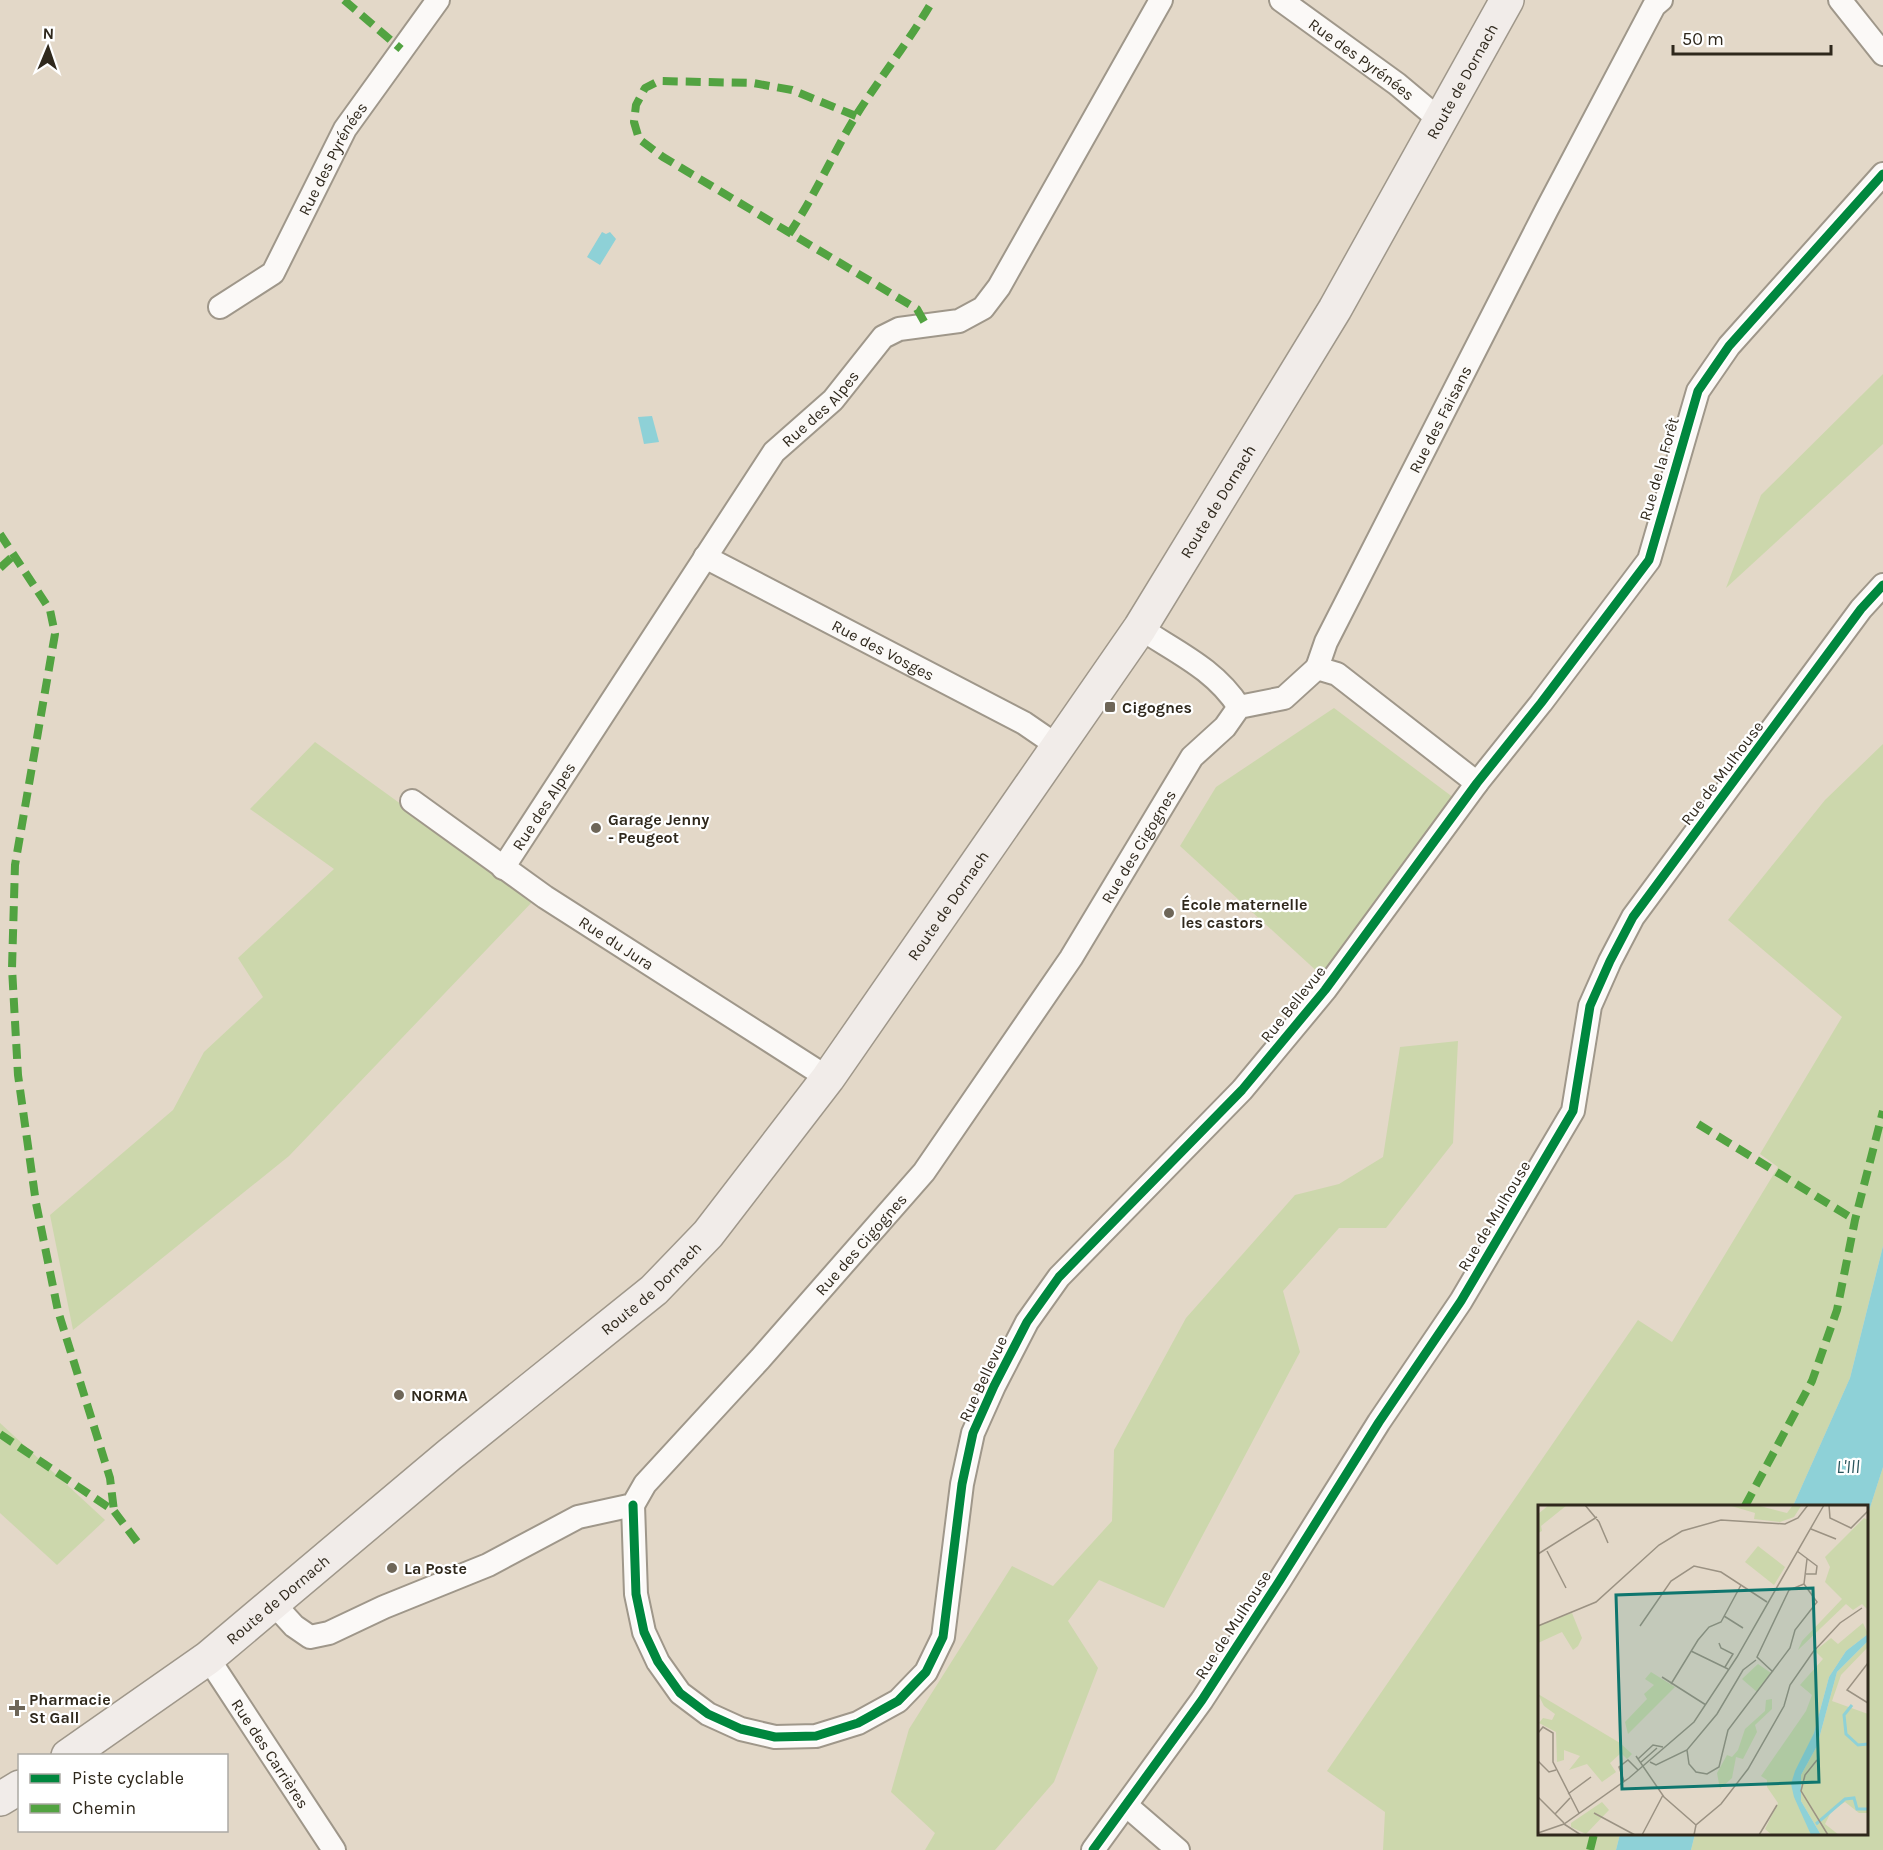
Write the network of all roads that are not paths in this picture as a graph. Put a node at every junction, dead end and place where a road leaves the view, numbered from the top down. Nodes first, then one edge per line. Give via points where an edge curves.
1 (438, 0) edge
2 (1161, 0) edge
3 (1281, 0) edge
4 (1507, 0) edge
5 (1661, 0) edge
6 (1840, 0) edge
7 (1883, 54) edge
8 (1440, 120) junction
9 (1883, 174) edge
10 (220, 307) dead end
11 (705, 557) junction
12 (1883, 585) edge
13 (1140, 628) junction
14 (1317, 668) junction
15 (1239, 707) junction
16 (1059, 747) junction
17 (1477, 783) junction
18 (412, 801) dead end
19 (502, 868) junction
20 (828, 1078) junction
21 (633, 1505) junction
22 (273, 1603) junction
23 (208, 1658) junction
24 (69, 1754) edge
25 (18, 1788) edge
26 (0, 1799) edge
27 (1126, 1806) junction
28 (334, 1850) edge
29 (1093, 1850) edge
30 (1178, 1850) edge

1 - 10 street, Rue des Pyrénées via 345,129 273,273
2 - 11 street, Rue des Alpes via 999,287 983,308 959,321 899,329 883,337 833,400 774,452
3 - 8 street, Rue des Pyrénées via 1398,84
4 - 8 main road, Route de Dornach
5 - 14 street, Rue des Faisans via 1654,6 1552,199 1326,642
6 - 7 street
8 - 13 main road, Route de Dornach via 1329,319
9 - 17 street, Rue de la Forêt via 1729,346 1698,391 1649,560
11 - 16 street, Rue des Vosges via 1024,723
11 - 19 street, Rue des Alpes
12 - 27 street, Rue de Mulhouse via 1861,609 1633,917 1590,1006 1573,1111 1461,1301 1202,1700
13 - 15 street via 1208,671
13 - 16 main road, Route de Dornach
14 - 15 street via 1284,698
14 - 17 street via 1337,674
15 - 21 street, Rue des Cigognes via 1225,727 1192,757 1071,958 924,1172 645,1484
16 - 20 main road, Route de Dornach
17 - 21 street, Rue Bellevue via 1325,990 1242,1090 1059,1277 1027,1322 974,1433 962,1484 943,1637 926,1672 898,1701 858,1724 816,1736 775,1737 741,1729 708,1714 680,1693 658,1662 644,1632 636,1594
18 - 19 street, Rue du Jura
19 - 20 street, Rue du Jura
20 - 22 main road, Route de Dornach via 708,1234 654,1290
21 - 22 street via 579,1517 488,1565 329,1633 310,1637
22 - 23 main road, Route de Dornach
23 - 24 main road, Route de Dornach
23 - 28 street, Rue des Carrières
25 - 26 main road
27 - 29 street, Rue de Mulhouse
27 - 30 street

